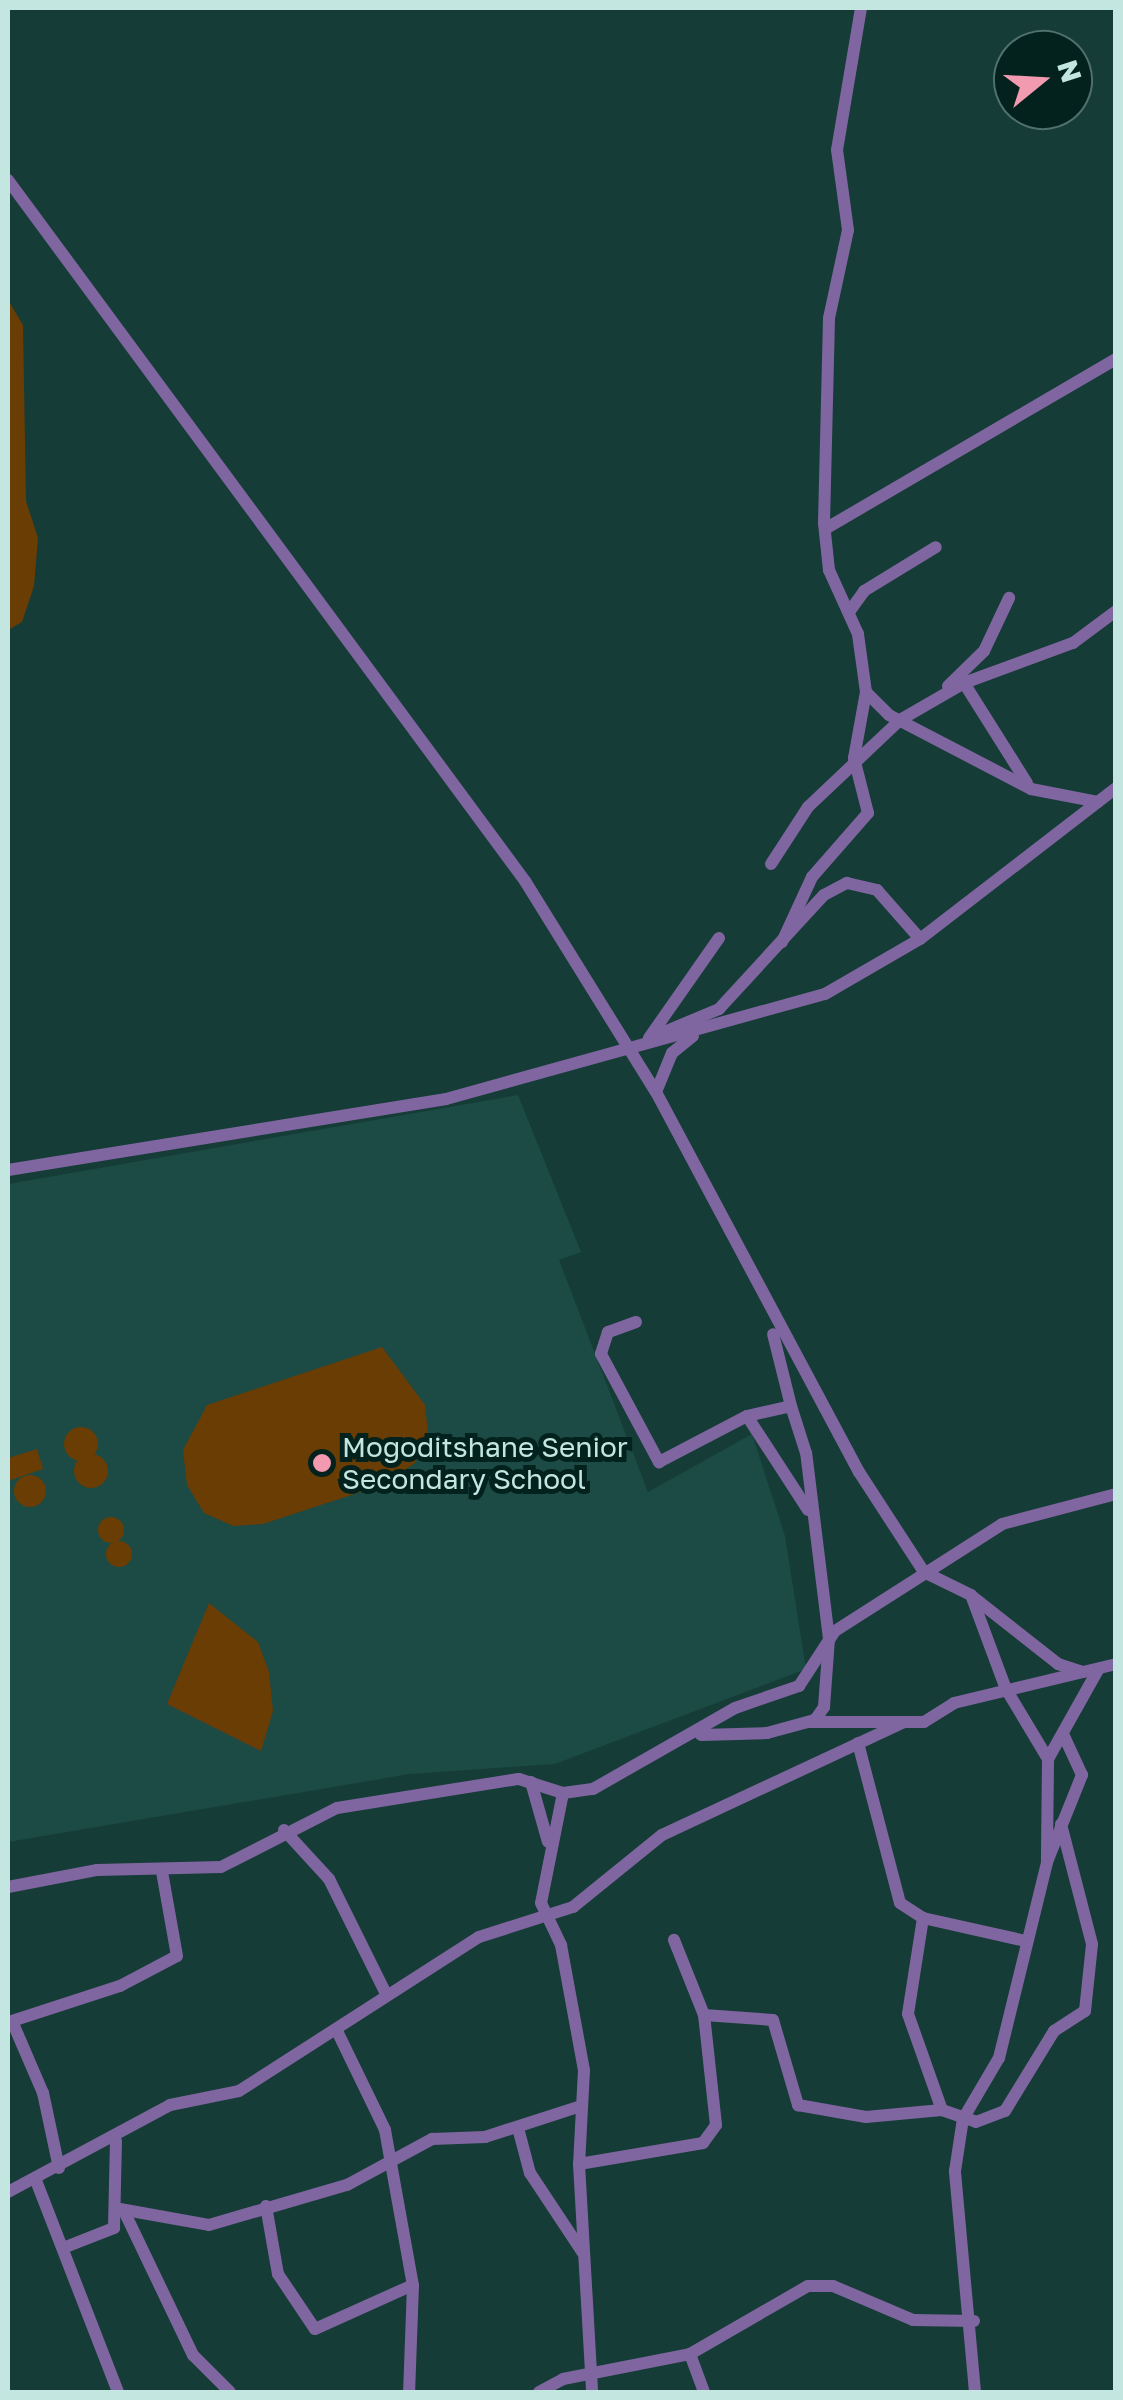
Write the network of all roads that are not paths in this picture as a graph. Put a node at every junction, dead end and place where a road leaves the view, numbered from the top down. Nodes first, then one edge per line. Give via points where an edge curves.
1 (861, 8) edge
2 (8, 180) edge
3 (1116, 359) edge
4 (825, 529) junction
5 (936, 547) dead end
6 (1010, 598) dead end
7 (1116, 611) edge
8 (849, 612) junction
9 (964, 683) junction
10 (866, 692) junction
11 (935, 698) junction
12 (900, 720) junction
13 (854, 758) junction
14 (1116, 788) edge
15 (1031, 790) junction
16 (1098, 802) junction
17 (772, 864) dead end
18 (719, 938) dead end
19 (920, 939) junction
20 (782, 942) junction
21 (720, 1009) junction
22 (697, 1034) junction
23 (648, 1040) junction
24 (626, 1048) junction
25 (656, 1092) junction
26 (8, 1170) edge
27 (769, 1318) junction
28 (636, 1322) dead end
29 (790, 1406) junction
30 (747, 1416) junction
31 (1116, 1494) edge
32 (815, 1526) junction
33 (924, 1572) junction
34 (971, 1595) junction
35 (829, 1639) junction
36 (1105, 1668) edge
37 (1009, 1696) junction
38 (810, 1722) junction
39 (904, 1722) junction
40 (698, 1736) junction
41 (1064, 1736) junction
42 (858, 1743) junction
43 (1048, 1759) junction
44 (531, 1782) junction
45 (563, 1793) junction
46 (1061, 1824) junction
47 (284, 1830) junction
48 (548, 1842) junction
49 (1047, 1862) junction
50 (162, 1872) junction
51 (8, 1888) edge
52 (923, 1918) junction
53 (547, 1920) junction
54 (674, 1940) dead end
55 (1026, 1941) junction
56 (386, 1994) junction
57 (704, 2015) junction
58 (336, 2032) junction
59 (578, 2107) junction
60 (942, 2110) junction
61 (963, 2119) junction
62 (518, 2128) junction
63 (116, 2141) junction
64 (389, 2162) junction
65 (578, 2164) junction
66 (59, 2168) junction
67 (35, 2178) junction
68 (8, 2192) edge
69 (266, 2206) junction
70 (122, 2210) junction
71 (63, 2248) junction
72 (586, 2257) junction
73 (413, 2286) junction
74 (974, 2321) junction
75 (690, 2354) junction
76 (591, 2376) junction
77 (118, 2392) edge
78 (230, 2392) edge
79 (409, 2392) edge
80 (540, 2392) edge
81 (592, 2392) edge
82 (704, 2392) edge
83 (975, 2392) edge

1 - 4 street via 837,150 848,230 828,330
2 - 24 street via 499,843
3 - 4 street
4 - 8 street via 830,570
5 - 8 street via 864,591
6 - 11 street via 984,651
7 - 9 street via 1073,644
8 - 10 street
9 - 11 street
9 - 15 street
10 - 12 street
10 - 13 street
11 - 12 street
12 - 13 street
12 - 15 street
13 - 17 street
13 - 20 street via 866,818 812,877
14 - 16 street
15 - 16 street
16 - 19 street
18 - 23 street
19 - 20 street via 878,890 847,883
19 - 22 street via 839,988
20 - 21 street
21 - 22 street
21 - 23 street
22 - 23 street
22 - 25 street via 672,1053
23 - 24 street
24 - 25 street
24 - 26 street via 446,1099
25 - 27 street
27 - 29 street
27 - 33 street
28 - 30 street via 608,1332 601,1354 649,1458 663,1462
29 - 30 street
29 - 32 street
30 - 32 street
31 - 33 street via 1002,1524
32 - 35 street
33 - 34 street
33 - 35 street
34 - 36 street via 1058,1664
34 - 37 street
35 - 38 street via 824,1706
35 - 40 street via 805,1682 734,1708
36 - 37 street
36 - 41 street
37 - 39 street
37 - 43 street
38 - 39 street
38 - 40 street
39 - 42 street
40 - 45 street via 593,1789
41 - 43 street
41 - 46 street via 1083,1771
42 - 52 street via 879,1799 890,1882
42 - 53 street via 662,1835
43 - 49 street
44 - 45 street
44 - 47 street via 336,1808
44 - 48 street
45 - 48 street
46 - 49 street
46 - 61 street via 1092,1944 1085,2011 1054,2031 1010,2107
47 - 50 street via 221,1867
47 - 56 street via 328,1878
48 - 53 street
49 - 55 street
50 - 51 street via 97,1870
50 - 66 street via 177,1956 120,1986 12,2020 43,2093
52 - 55 street
52 - 60 street via 908,2014
53 - 56 street via 487,1933
53 - 59 street via 561,1945 584,2070
54 - 57 street
55 - 61 street via 999,2058
56 - 58 street
57 - 60 street via 773,2020 798,2105 866,2117
57 - 65 street via 710,2138
58 - 63 street via 239,2090 170,2105
58 - 64 street via 385,2130
59 - 62 street
59 - 65 street
60 - 61 street
61 - 74 street via 956,2233
62 - 64 street via 432,2139
62 - 72 street via 530,2173
63 - 66 street
63 - 70 street
64 - 69 street via 347,2185
64 - 73 street
65 - 72 street
66 - 67 street
67 - 68 street
67 - 71 street
69 - 70 street via 197,2226
69 - 73 street via 278,2274 315,2329
70 - 71 street via 106,2238
70 - 78 street via 193,2355
71 - 77 street
72 - 76 street
73 - 79 street
74 - 75 street via 913,2320 833,2286 808,2286
74 - 83 street
75 - 76 street
75 - 82 street
76 - 80 street
76 - 81 street

